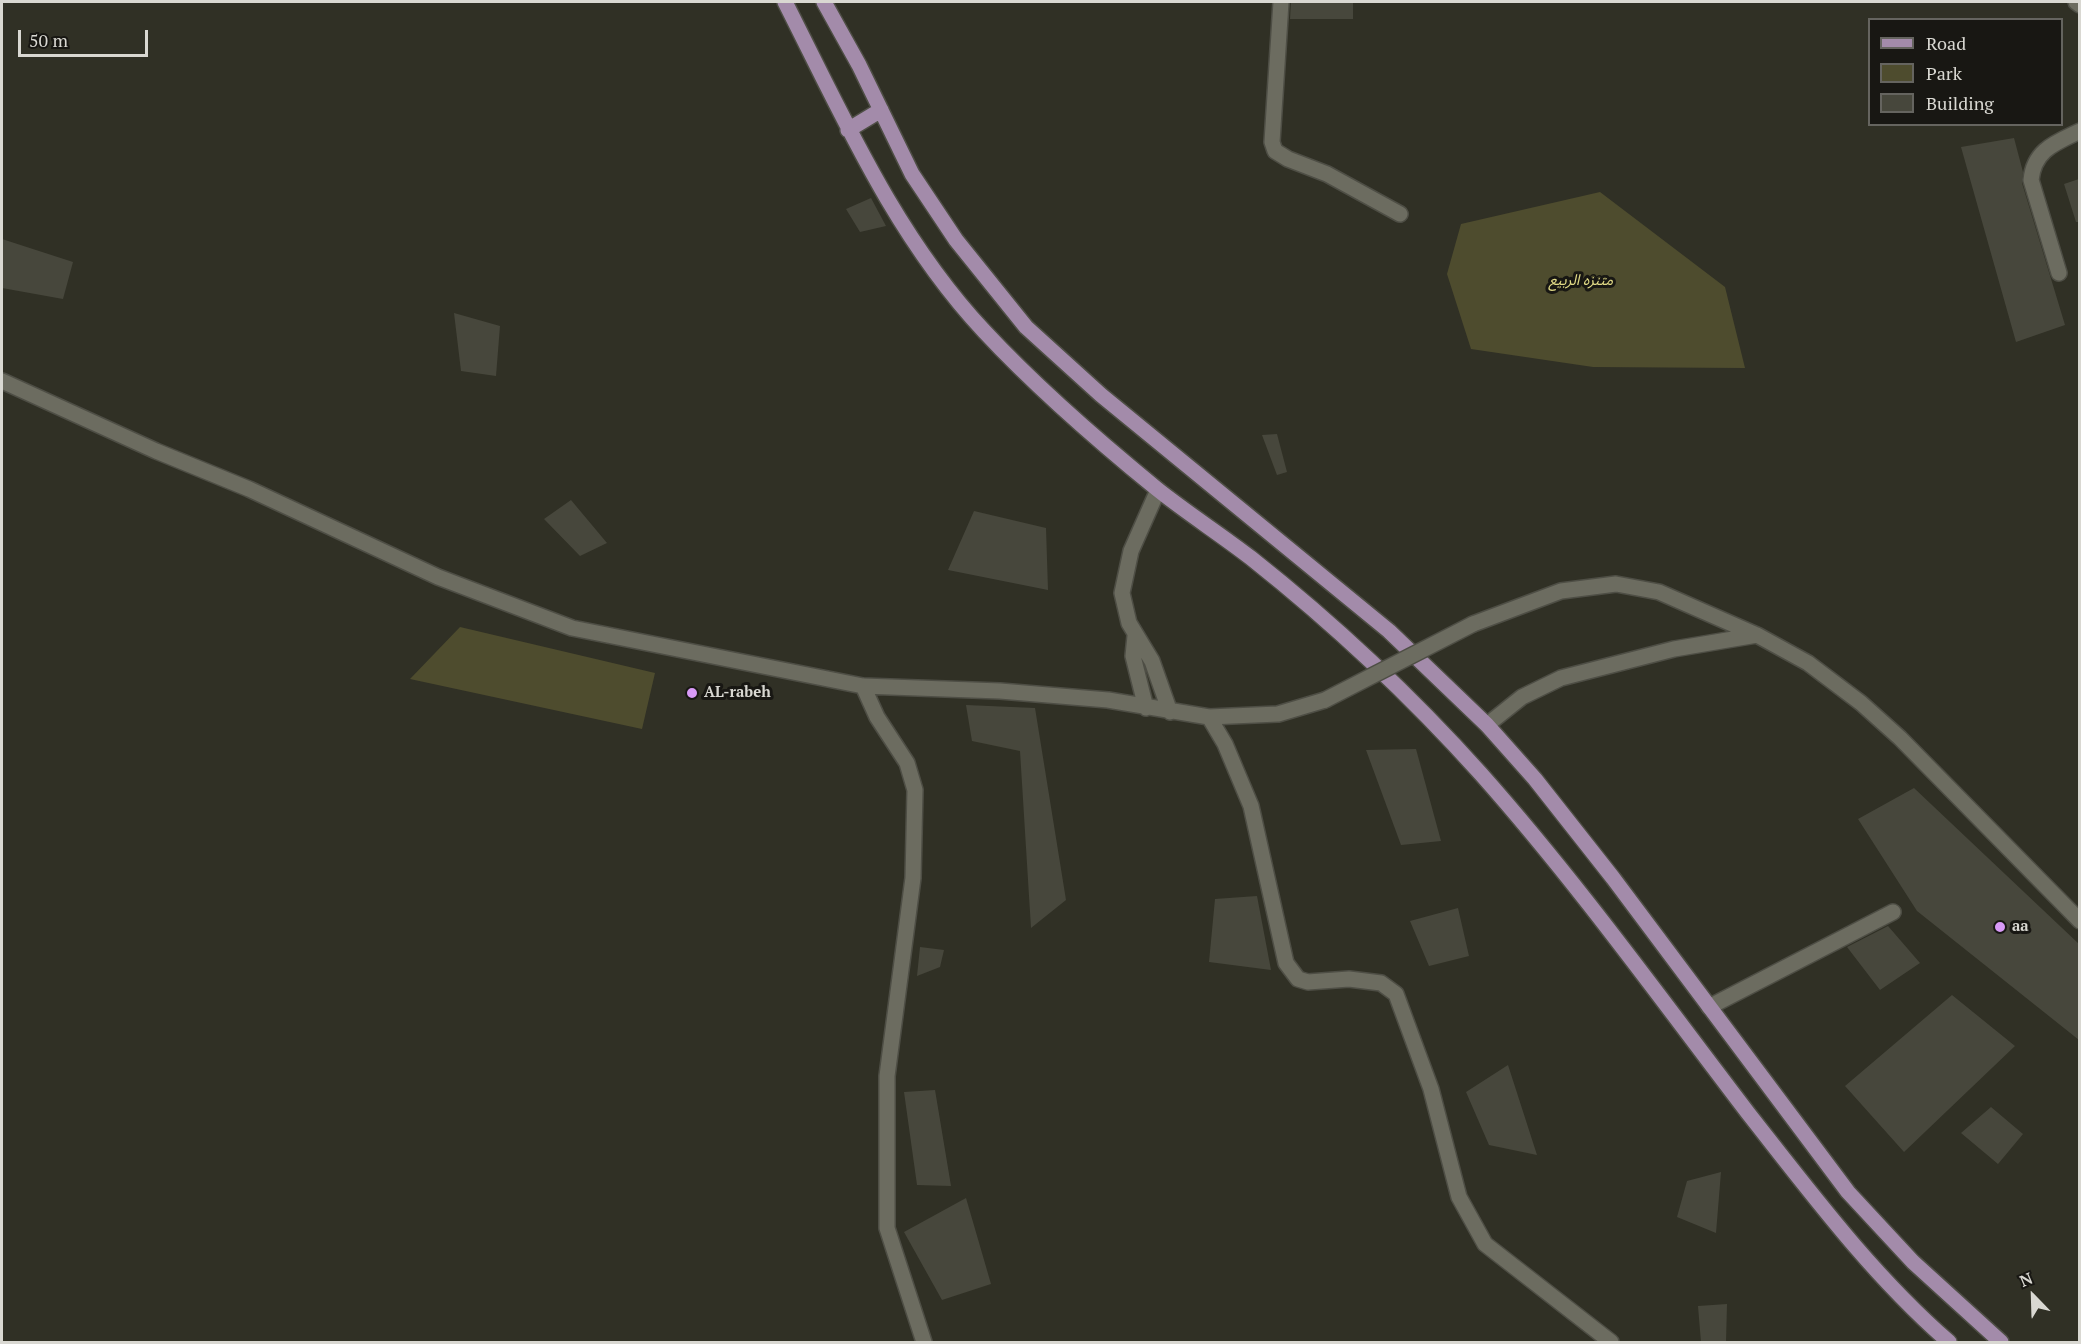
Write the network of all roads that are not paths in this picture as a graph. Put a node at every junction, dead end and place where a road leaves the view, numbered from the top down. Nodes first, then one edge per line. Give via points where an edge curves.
1 (785, 2) edge
2 (824, 2) edge
3 (1281, 2) edge
4 (2076, 2) edge
5 (2079, 5) edge
6 (881, 110) junction
7 (848, 130) junction
8 (2079, 131) edge
9 (1400, 214) dead end
10 (2059, 273) dead end
11 (2, 381) edge
12 (1158, 490) junction
13 (1757, 635) junction
14 (1135, 636) junction
15 (863, 686) junction
16 (1146, 708) junction
17 (1170, 712) junction
18 (1209, 717) junction
19 (1487, 725) junction
20 (1893, 912) dead end
21 (2079, 921) edge
22 (1709, 1007) junction
23 (924, 1342) edge
24 (1611, 1342) edge
25 (1949, 1342) edge
26 (2001, 1342) edge

1 - 7 main road
2 - 6 main road
3 - 9 street via 1272,142 1275,151
4 - 5 street
6 - 7 main road
6 - 19 main road via 912,174 956,240 1026,327 1101,395 1389,631
7 - 12 main road via 913,237 982,330
8 - 10 street via 2047,146 2032,166 2031,180
11 - 15 street via 438,577 542,618 572,628
12 - 14 street via 1124,577 1124,608
12 - 25 main road via 1252,559 1314,611 1424,714 1480,774 1595,914 1800,1181 1860,1253
13 - 18 street, bridge via 1659,592 1616,584 1561,591 1473,624 1325,700 1278,714
13 - 19 street via 1674,649 1561,678 1522,697
13 - 21 street via 1808,663 1862,703
14 - 16 street via 1133,656
14 - 17 street via 1152,661
15 - 16 street via 1000,691 1108,700
15 - 23 street via 877,717 907,763 915,790 913,878 887,1076 887,1228
16 - 17 street
17 - 18 street
18 - 24 street via 1251,806 1291,971 1308,982 1349,979 1381,983 1396,994 1431,1089 1459,1197 1485,1244
19 - 22 main road via 1599,860
20 - 22 street
22 - 26 main road via 1848,1192 1913,1262

